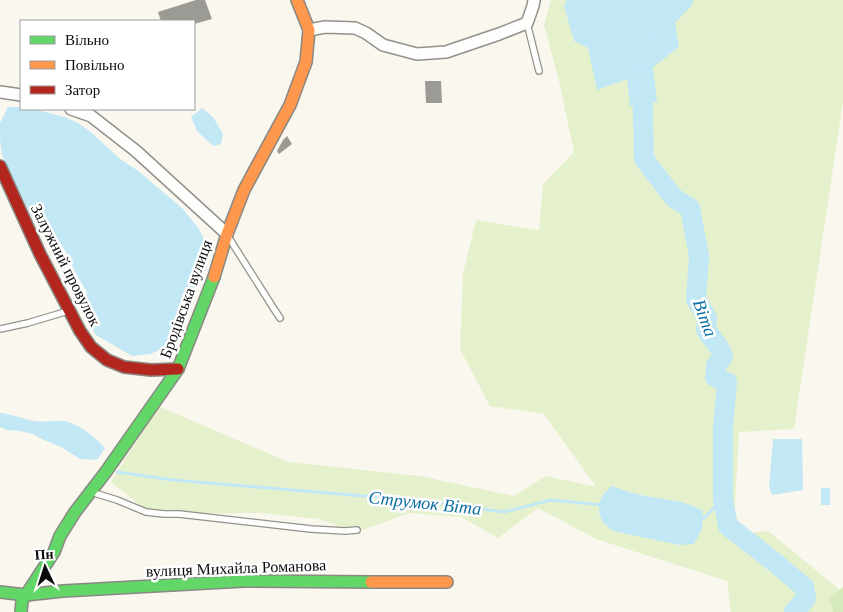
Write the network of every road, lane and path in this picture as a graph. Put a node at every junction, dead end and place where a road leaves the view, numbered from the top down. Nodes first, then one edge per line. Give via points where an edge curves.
1 (296, 0) edge
2 (534, 0) edge
3 (526, 23) junction
4 (309, 30) junction
5 (539, 71) dead end
6 (0, 92) edge
7 (20, 94) edge
8 (74, 110) edge
9 (0, 166) edge
10 (227, 234) junction
11 (69, 311) junction
12 (280, 318) dead end
13 (0, 329) edge
14 (178, 369) junction
15 (89, 492) junction
16 (357, 530) dead end
17 (447, 582) dead end
18 (0, 592) edge
19 (26, 595) junction
20 (21, 612) edge

1 - 4 street, Бродівська вулиця
2 - 3 street
3 - 4 street via 446,52 417,54 383,46 355,28
3 - 5 lane
4 - 10 street, Бродівська вулиця via 306,62 290,104 244,190
6 - 7 street
8 - 10 street via 91,116 136,151
9 - 11 street, Залужний провулок
10 - 12 lane
10 - 14 street, Бродівська вулиця
11 - 13 lane
11 - 14 street, Залужний провулок via 89,345 106,360 130,369
14 - 15 street, Бродівська вулиця
15 - 16 lane via 146,512 311,529
15 - 19 street, Бродівська вулиця
17 - 19 street, вулиця Михайла Романова via 244,581 63,590
18 - 19 street, вулиця Михайла Романова
19 - 20 street, Бродівська вулиця

